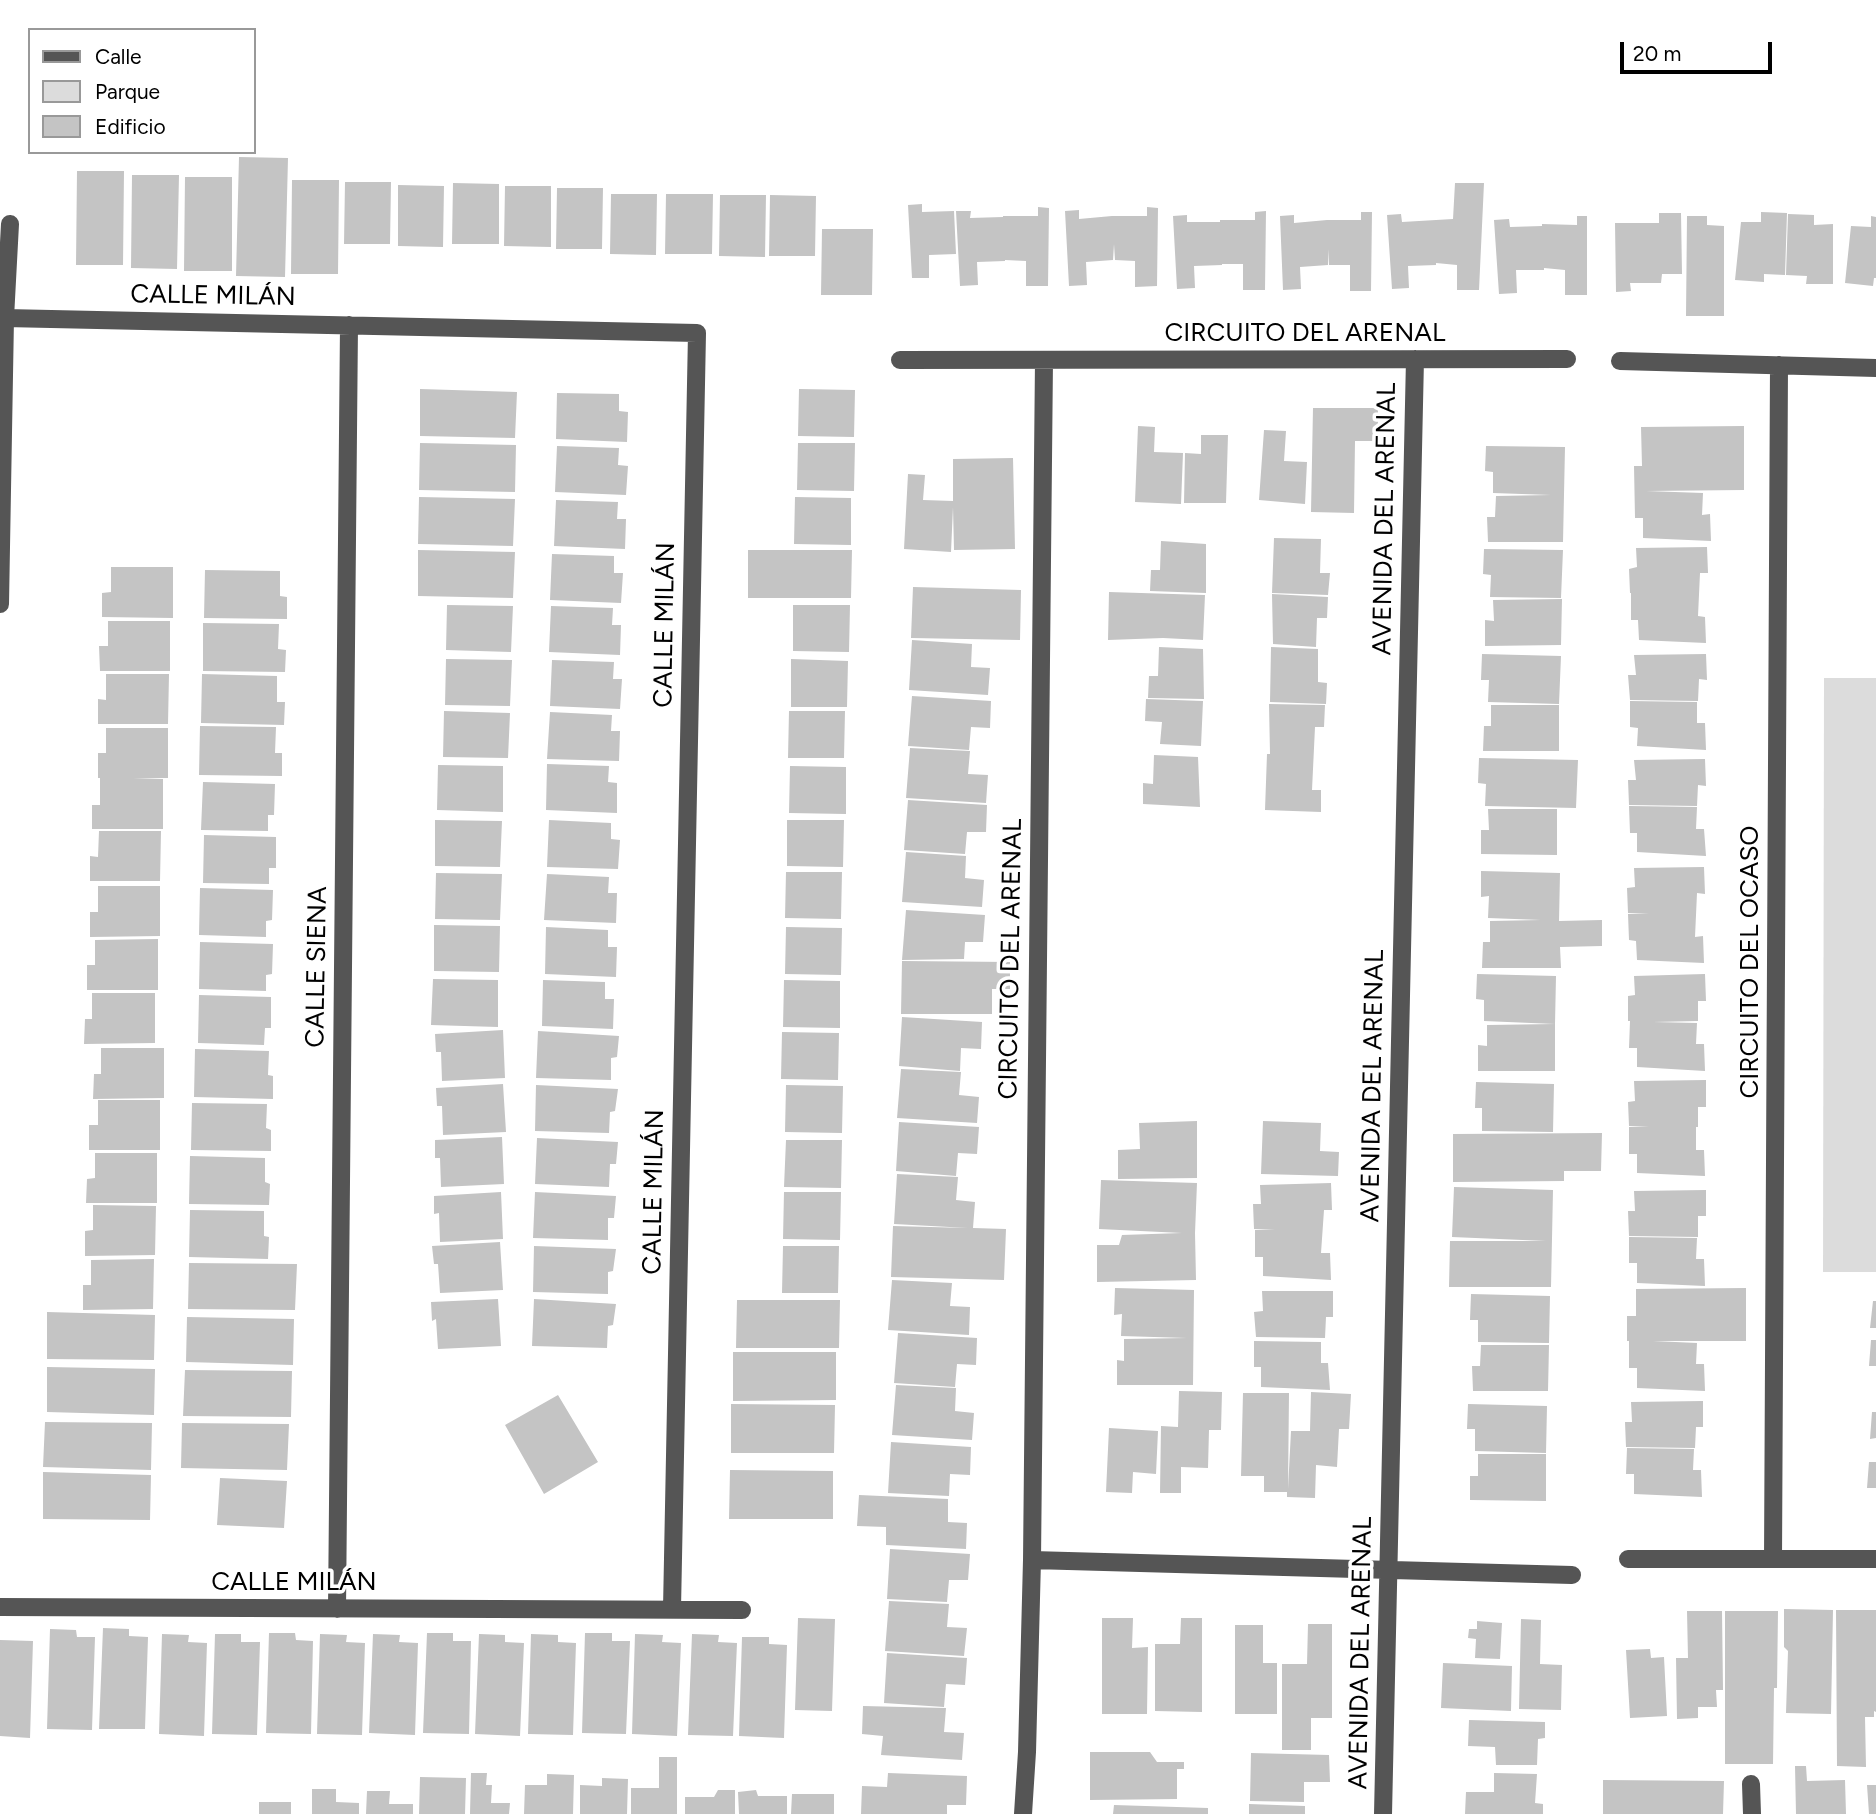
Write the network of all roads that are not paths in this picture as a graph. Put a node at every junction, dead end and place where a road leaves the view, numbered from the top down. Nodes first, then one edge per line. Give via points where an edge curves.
1 (10, 224) dead end
2 (5, 318) junction
3 (349, 325) junction
4 (1044, 359) junction
5 (1415, 359) junction
6 (1567, 359) dead end
7 (900, 360) dead end
8 (1620, 361) dead end
9 (1779, 365) junction
10 (1876, 368) edge
11 (0, 604) edge
12 (1628, 1559) dead end
13 (1773, 1559) junction
14 (1876, 1559) edge
15 (1032, 1560) junction
16 (1389, 1570) junction
17 (1572, 1575) dead end
18 (0, 1607) edge
19 (337, 1609) junction
20 (672, 1609) junction
21 (742, 1610) dead end
22 (1751, 1784) dead end
23 (1023, 1814) edge
24 (1383, 1814) edge
25 (1752, 1814) edge

1 - 2 street
2 - 3 street, CALLE MILÁN
2 - 11 street
3 - 19 street, CALLE SIENA
3 - 20 street, CALLE MILÁN via 697,333
4 - 5 street, CIRCUITO DEL ARENAL
4 - 7 street, CIRCUITO DEL ARENAL
4 - 15 street, CIRCUITO DEL ARENAL
5 - 6 street, CIRCUITO DEL ARENAL
5 - 16 street, AVENIDA DEL ARENAL
8 - 9 street
9 - 10 street
9 - 13 street, CIRCUITO DEL OCASO
12 - 13 street
13 - 14 street
15 - 16 street
15 - 23 street, CIRCUITO DEL ARENAL
16 - 17 street
16 - 24 street, AVENIDA DEL ARENAL
18 - 19 street, CALLE MILÁN
19 - 20 street, CALLE MILÁN
20 - 21 street, CALLE MILÁN
22 - 25 street

